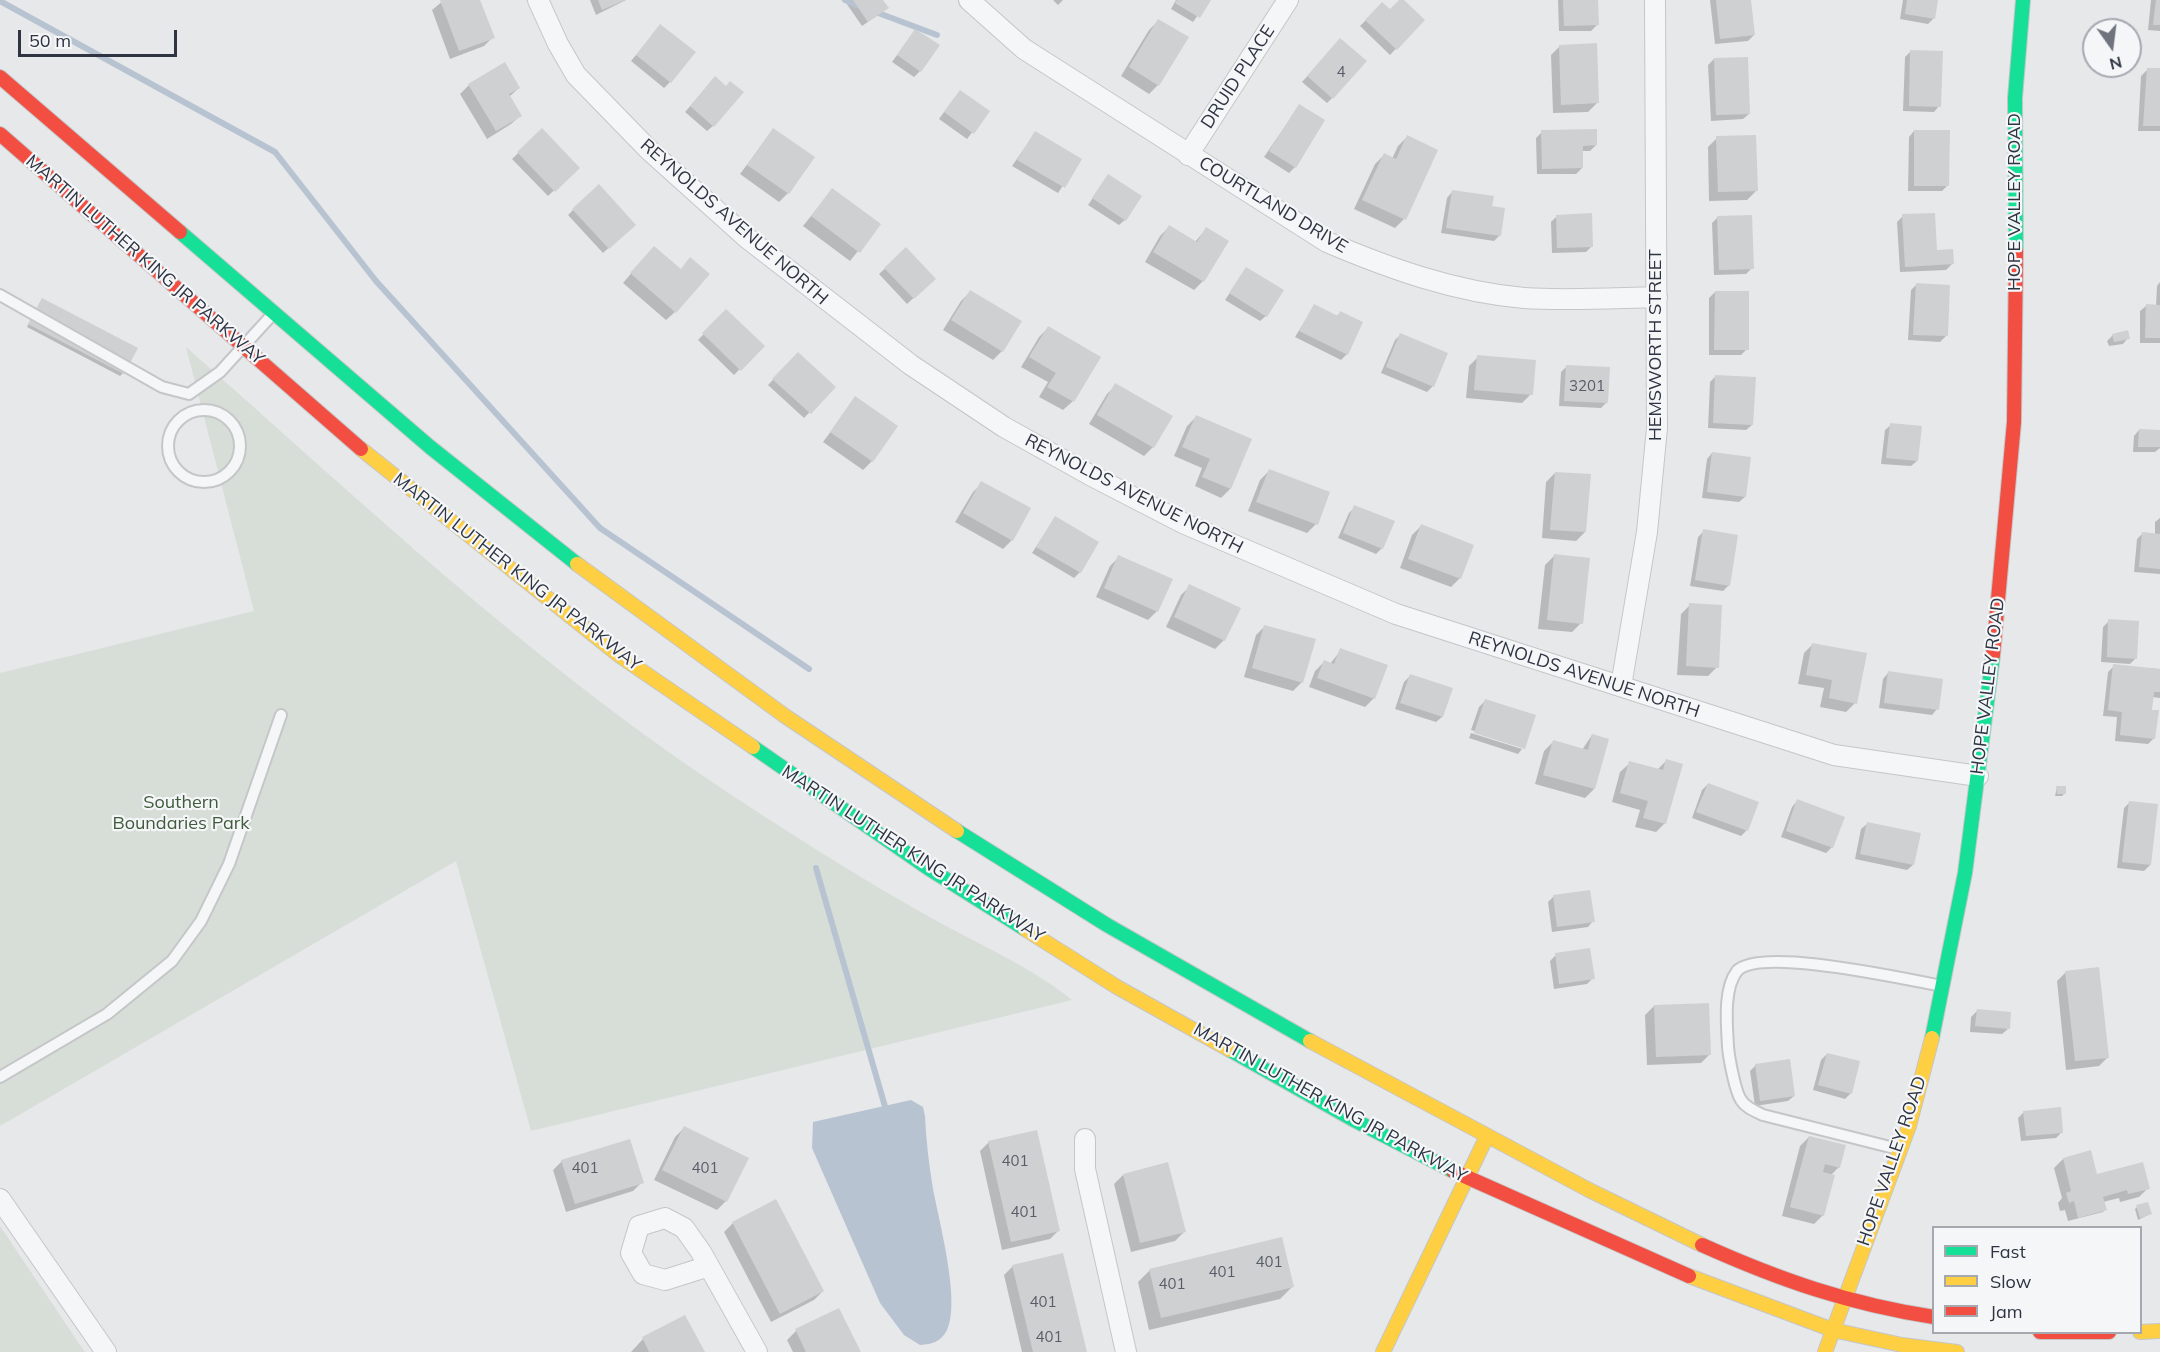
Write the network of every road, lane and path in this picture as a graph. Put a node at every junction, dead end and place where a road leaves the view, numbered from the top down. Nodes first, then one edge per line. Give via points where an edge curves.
1 (538, 0) edge
2 (969, 0) edge
3 (1288, 0) edge
4 (1655, 0) edge
5 (2023, 0) edge
6 (0, 77) edge
7 (0, 134) edge
8 (1188, 155) junction
9 (0, 295) edge
10 (1657, 297) junction
11 (273, 313) junction
12 (244, 346) junction
13 (189, 394) junction
14 (193, 412) junction
15 (1620, 686) junction
16 (281, 714) dead end
17 (1978, 776) junction
18 (1943, 987) junction
19 (0, 1077) edge
20 (1487, 1136) junction
21 (1085, 1139) dead end
22 (1899, 1150) junction
23 (1468, 1179) junction
24 (0, 1199) edge
25 (709, 1266) dead end
26 (1844, 1300) junction
27 (1932, 1317) edge
28 (1833, 1330) junction
29 (2160, 1331) edge
30 (2142, 1332) edge
31 (106, 1352) edge
32 (757, 1352) edge
33 (1126, 1352) edge
34 (1383, 1352) edge
35 (1825, 1352) edge
36 (1957, 1352) edge

1 - 15 street, REYNOLDS AVENUE NORTH via 576,75 649,150 747,238 832,306 911,366 1004,427 1143,503 1246,552 1396,614
2 - 8 street, COURTLAND DRIVE via 1024,49
3 - 8 street, DRUID PLACE
4 - 10 street, HEMSWORTH STREET
5 - 17 main road, HOPE VALLEY ROAD via 2015,98 2014,422
6 - 11 main road
7 - 12 main road, MARTIN LUTHER KING JR PARKWAY
8 - 10 street, COURTLAND DRIVE via 1327,242 1429,280 1525,298
9 - 13 lane via 162,387
10 - 15 street, HEMSWORTH STREET via 1653,481
11 - 12 lane
11 - 20 main road via 580,567 751,693 901,796 1187,974
12 - 13 lane via 220,372
12 - 23 main road, MARTIN LUTHER KING JR PARKWAY via 360,448 620,656 822,797 1117,987
13 - 14 lane
14 - 14 lane via 182,417 171,432 171,461 177,471 193,480 211,482 222,478 238,460 240,437 235,426 216,412
15 - 17 street, REYNOLDS AVENUE NORTH via 1833,755
16 - 19 lane via 229,864 201,921 172,961 107,1014
17 - 18 main road, HOPE VALLEY ROAD via 1965,873
18 - 22 main road, HOPE VALLEY ROAD via 1909,1126
18 - 22 lane via 1795,961 1750,963 1739,969 1729,984 1728,1048 1740,1099 1748,1107 1763,1115
20 - 23 main road
20 - 26 main road via 1691,1239
21 - 33 street via 1085,1169
22 - 26 main road, HOPE VALLEY ROAD
23 - 28 main road, MARTIN LUTHER KING JR PARKWAY via 1719,1289
23 - 34 main road
24 - 31 street
25 - 32 street
26 - 27 main road
26 - 28 main road, HOPE VALLEY ROAD
28 - 35 main road, HOPE VALLEY ROAD
28 - 36 main road, MARTIN LUTHER KING JR PARKWAY
29 - 30 main road

